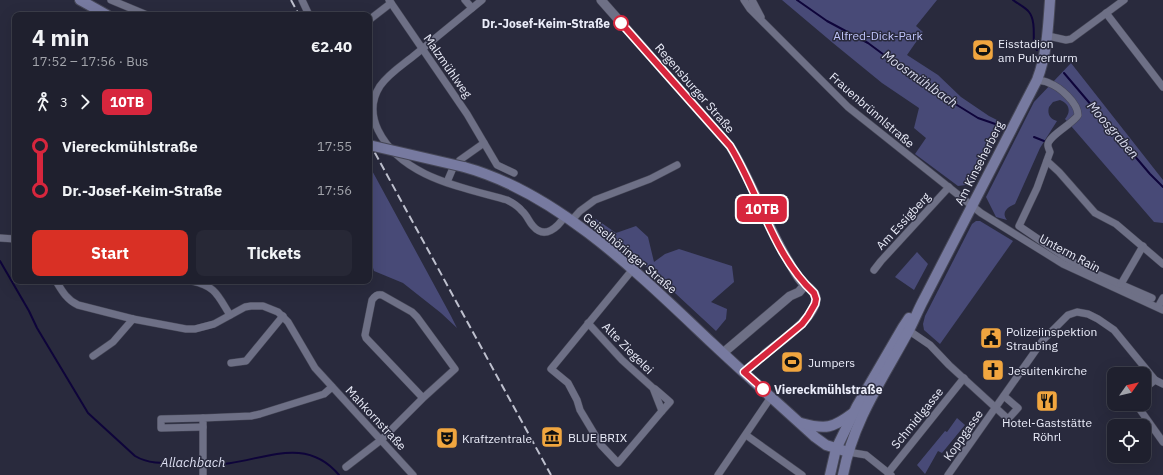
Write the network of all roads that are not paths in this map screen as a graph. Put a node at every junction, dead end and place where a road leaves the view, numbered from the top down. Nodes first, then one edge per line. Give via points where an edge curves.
1 (80, 0) edge
2 (111, 0) edge
3 (302, 0) edge
4 (465, 0) edge
5 (482, 0) edge
6 (601, 0) edge
7 (744, 0) edge
8 (752, 0) edge
9 (1046, 0) edge
10 (1050, 0) edge
11 (1124, 0) edge
12 (390, 2) edge
13 (472, 8) junction
14 (102, 12) edge
15 (140, 12) edge
16 (308, 12) edge
17 (1106, 14) junction
18 (372, 17) edge
19 (764, 23) junction
20 (1048, 36) junction
21 (422, 49) junction
22 (1037, 80) junction
23 (1163, 87) edge
24 (372, 110) edge
25 (372, 120) edge
26 (484, 144) junction
27 (372, 146) edge
28 (1048, 161) junction
29 (677, 165) dead end
30 (514, 173) dead end
31 (447, 182) junction
32 (950, 187) junction
33 (972, 205) junction
34 (568, 219) junction
35 (0, 238) edge
36 (12, 240) edge
37 (1143, 246) junction
38 (1064, 261) junction
39 (1163, 264) edge
40 (633, 269) junction
41 (874, 270) dead end
42 (58, 284) edge
43 (206, 284) edge
44 (1121, 284) junction
45 (805, 285) junction
46 (1152, 298) dead end
47 (1163, 298) edge
48 (1160, 309) edge
49 (230, 315) junction
50 (283, 316) junction
51 (133, 319) junction
52 (588, 323) junction
53 (906, 329) junction
54 (723, 353) junction
55 (93, 356) dead end
56 (231, 363) dead end
57 (744, 372) junction
58 (964, 378) junction
59 (1155, 380) junction
60 (1151, 383) edge
61 (1163, 384) edge
62 (332, 387) junction
63 (653, 388) junction
64 (1004, 396) junction
65 (772, 397) junction
66 (423, 398) junction
67 (996, 407) junction
68 (662, 411) junction
69 (1141, 411) edge
70 (855, 412) junction
71 (178, 418) junction
72 (202, 418) junction
73 (799, 422) junction
74 (178, 427) junction
75 (203, 427) junction
76 (746, 436) junction
77 (381, 440) junction
78 (1163, 442) edge
79 (836, 449) junction
80 (848, 452) junction
81 (346, 467) dead end
82 (889, 474) edge
83 (203, 475) edge
84 (413, 475) edge
85 (718, 475) edge
86 (802, 475) edge
87 (830, 475) edge
88 (843, 475) edge
89 (948, 475) edge

1 - 14 main road
2 - 15 street
3 - 16 street
4 - 13 street
5 - 13 street
6 - 45 street, Regensburger Straße via 730,146 781,248
7 - 19 street, Frauenbrünnlstraße
8 - 19 street, Frauenbrünnlstraße
9 - 10 street
10 - 20 main road, Am Kinseherberg
11 - 17 street
12 - 18 street, Malzmühlweg
12 - 21 street, Malzmühlweg
13 - 21 street
17 - 20 street via 1071,39
17 - 23 street
19 - 32 street, Frauenbrünnlstraße via 848,107
20 - 22 main road, Am Kinseherberg
21 - 24 street via 381,85
21 - 26 street, Malzmühlweg via 467,114
22 - 28 street via 1054,85 1073,101 1078,110 1077,118 1048,141
22 - 33 main road, Am Kinseherberg
25 - 31 street via 380,136 401,159 420,171
26 - 30 street, Malzmühlweg via 497,165
26 - 31 street via 452,168
27 - 34 main road, Geiselhöringer Straße, bridge via 464,167 494,177 513,185
28 - 37 street via 1095,213 1116,224
28 - 38 street via 1019,226
29 - 34 street via 650,179 595,200
31 - 34 street via 507,200 524,212 533,227 545,233
32 - 33 street, Frauenbrünnlstraße
32 - 41 street, Am Essigberg
33 - 38 street, Unterm Rain via 981,213
33 - 53 main road, Am Kinseherberg
34 - 40 main road, Geiselhöringer Straße
35 - 36 street
37 - 39 street
37 - 44 street
38 - 44 street
38 - 48 street, Unterm Rain
40 - 52 street, Alte Ziegelei
40 - 54 main road, Geiselhöringer Straße
42 - 51 street via 66,297 78,305
43 - 49 street via 216,292
44 - 46 street
45 - 54 street
45 - 57 street, Regensburger Straße via 814,293 816,299 808,316 802,324
47 - 48 street
49 - 50 street via 245,307 257,305 272,309
49 - 51 street via 214,324 195,329
50 - 56 street via 246,361
50 - 62 street via 315,368
51 - 55 street via 113,342
52 - 63 street, Alte Ziegelei via 622,360
52 - 68 street, Alte Ziegelei via 551,370 568,383 580,410 606,451 618,463
53 - 58 street via 930,345
53 - 70 main road
53 - 80 main road via 863,412
54 - 57 main road, Geiselhöringer Straße
57 - 65 main road, Geiselhöringer Straße
58 - 67 street
58 - 82 street, Schmidlgasse
59 - 60 street
59 - 61 street
59 - 64 street, Koppgasse via 1114,330 1088,314 1077,312 1068,315 1043,340
62 - 72 street, Mahkornstraße via 324,394 260,414
62 - 77 street, Mahkornstraße
63 - 68 street, Alte Ziegelei
63 - 68 street, Alte Ziegelei via 670,402
64 - 67 street, Koppgasse
64 - 67 street via 1018,408 1008,419
65 - 73 main road, Geiselhöringer Straße
65 - 76 street
66 - 66 street via 455,370 412,312 382,295 375,296 372,300 366,338
66 - 77 street
67 - 89 street, Koppgasse
69 - 78 street
70 - 73 main road via 824,428
70 - 79 main road
71 - 72 street, Mahkornstraße
71 - 74 street
71 - 74 street, Mahkornstraße via 161,419 161,428
72 - 75 street
73 - 79 main road, Geiselhöringer Straße via 815,437
74 - 75 street, Mahkornstraße
75 - 83 street
76 - 85 street
76 - 86 street
77 - 81 street
77 - 84 street, Mahkornstraße
79 - 80 main road, Geiselhöringer Straße
79 - 87 main road
80 - 82 street via 866,455
80 - 88 main road

